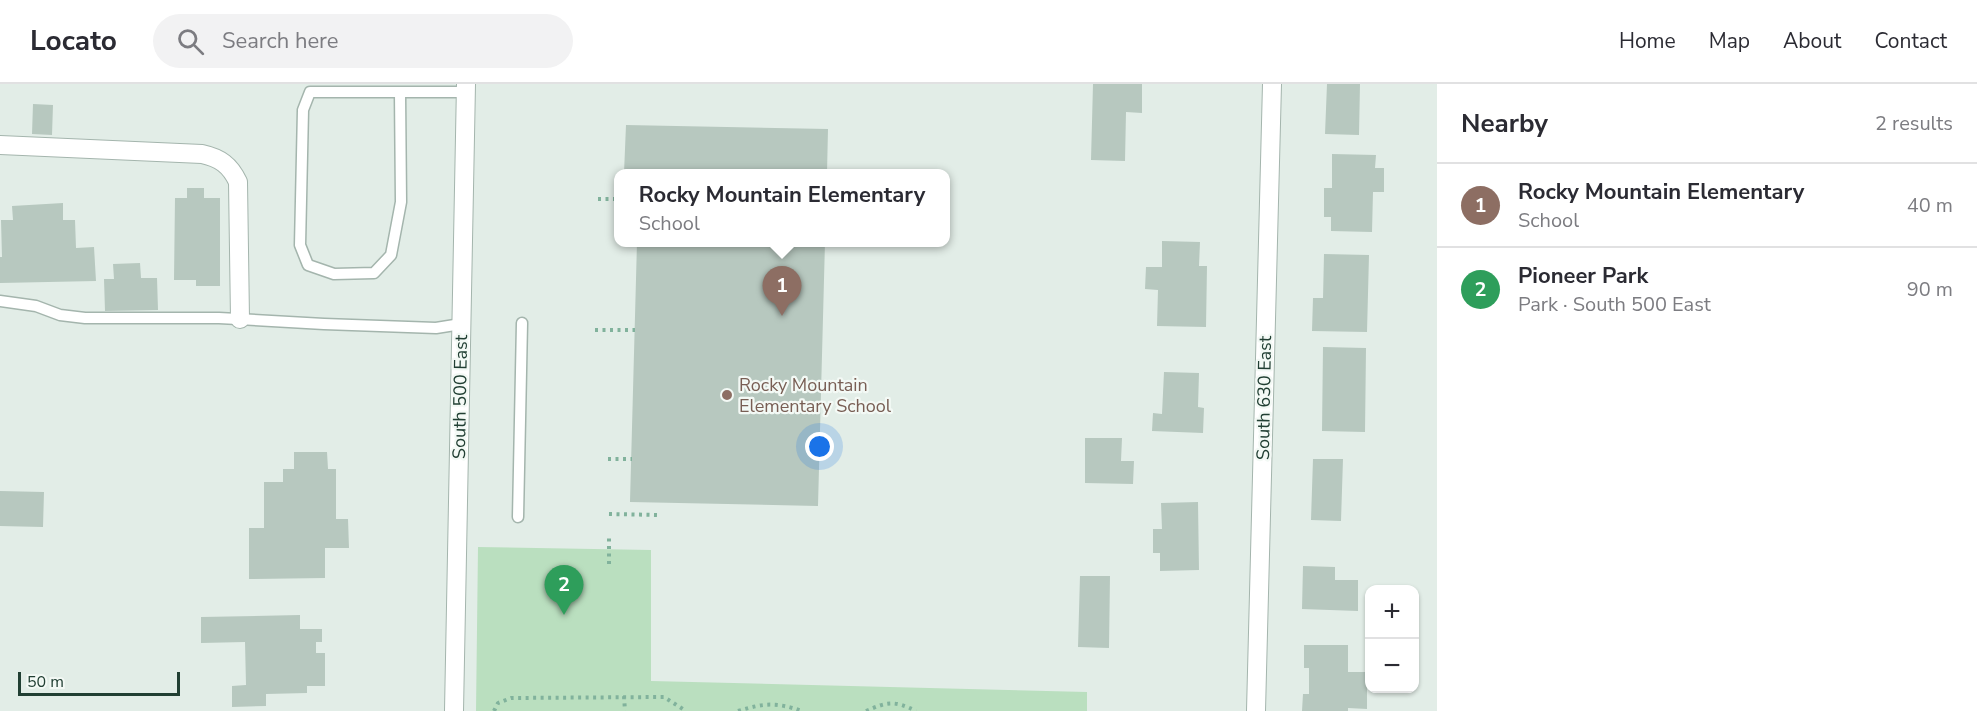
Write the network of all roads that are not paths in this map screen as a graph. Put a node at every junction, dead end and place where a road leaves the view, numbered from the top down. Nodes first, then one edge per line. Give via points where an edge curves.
1 (1272, 84) edge
2 (466, 88) edge
3 (400, 93) junction
4 (0, 145) edge
5 (0, 301) edge
6 (240, 319) junction
7 (522, 323) dead end
8 (462, 324) junction
9 (518, 517) dead end
10 (454, 711) edge
11 (1256, 711) edge

1 - 11 street, South 630 East
2 - 3 lane
2 - 8 street, South 500 East
3 - 3 lane via 400,202 391,255 374,273 334,274 308,265 300,245 303,110 310,92
4 - 6 street via 202,154 225,163 238,182
5 - 6 lane via 85,318
6 - 8 lane via 436,327
7 - 9 lane
8 - 10 street, South 500 East

